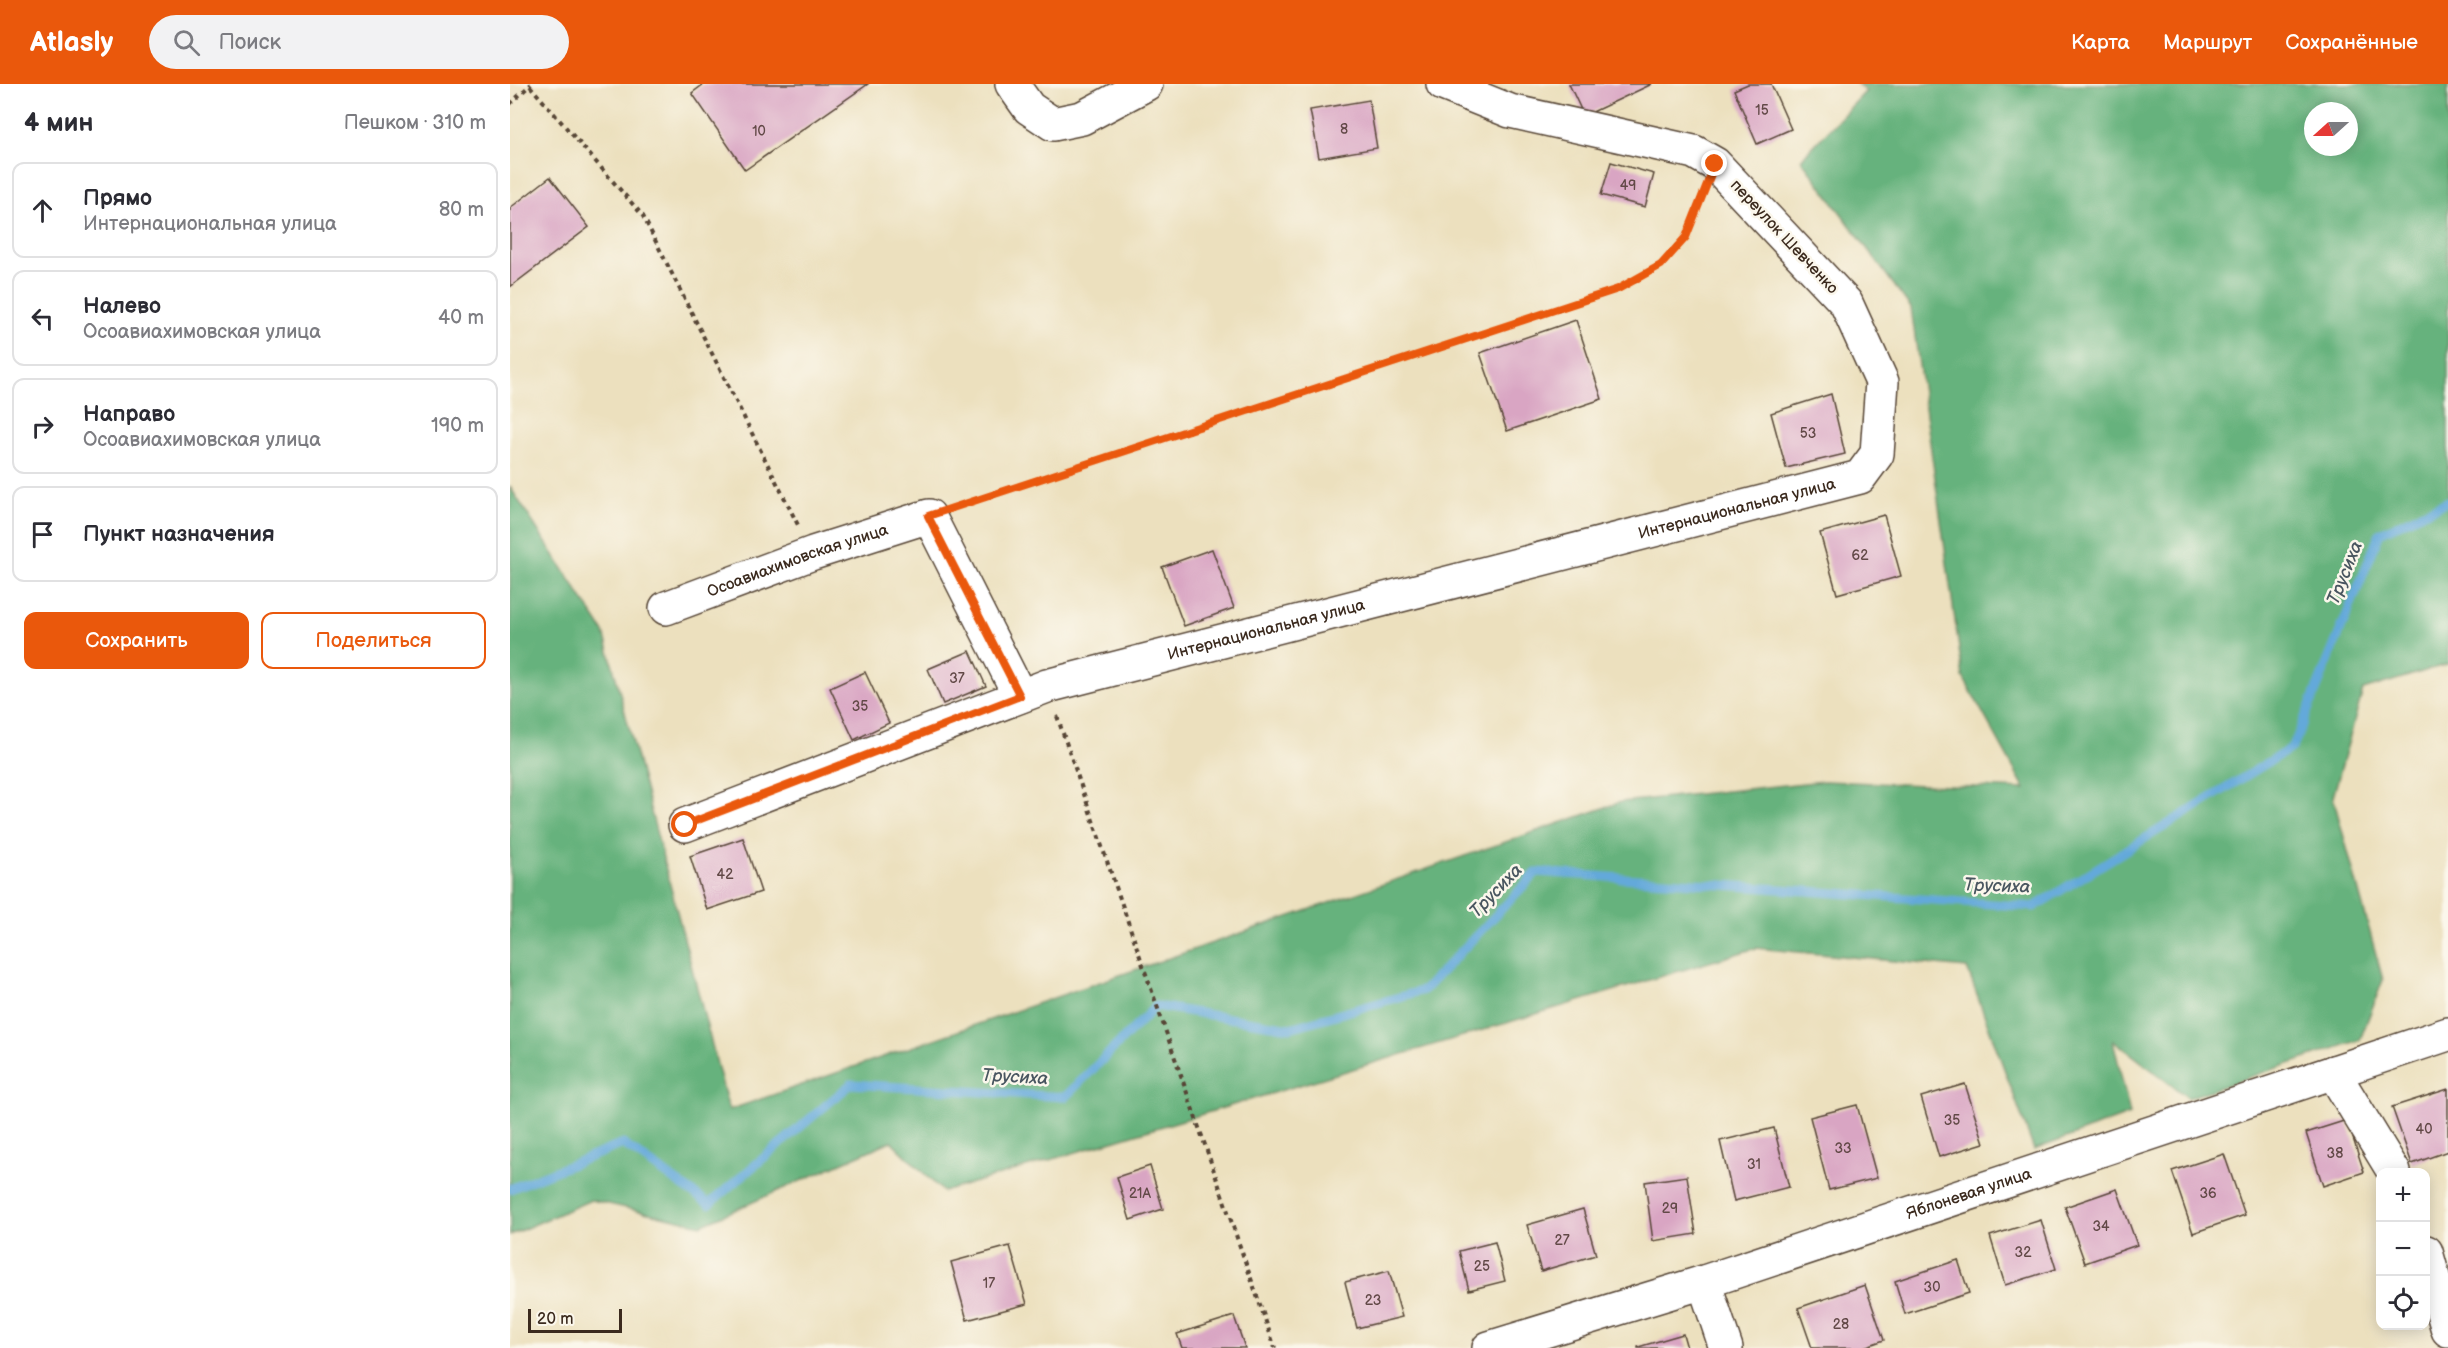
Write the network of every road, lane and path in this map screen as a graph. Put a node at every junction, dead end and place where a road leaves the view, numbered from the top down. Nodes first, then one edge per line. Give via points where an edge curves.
1 (1012, 84) edge
2 (1146, 84) edge
3 (1443, 84) edge
4 (530, 85) edge
5 (510, 104) edge
6 (1715, 164) junction
7 (1860, 477) joint
8 (928, 516) junction
9 (813, 554) junction
10 (666, 609) dead end
11 (1033, 691) junction
12 (685, 825) dead end
13 (2448, 1034) edge
14 (2333, 1072) junction
15 (2391, 1168) edge
16 (2430, 1266) edge
17 (1704, 1282) junction
18 (2448, 1330) edge
19 (1275, 1348) edge
20 (1489, 1348) edge
21 (1726, 1348) edge

1 - 2 street via 1029,108 1053,124 1082,118
3 - 6 street, переулок Шевченко via 1510,111 1694,152
4 - 5 path
4 - 9 path via 643,216
6 - 7 street, переулок Шевченко via 1846,303 1882,382 1877,454
6 - 8 path via 1686,237 1661,265 1618,289
7 - 11 street, Интернациональная улица
8 - 9 street, Осоавиахимовская улица
8 - 11 street
9 - 10 street, Осоавиахимовская улица
11 - 12 street, Интернациональная улица
11 - 19 path
13 - 14 street, Яблоневая улица
14 - 15 street
14 - 17 street, Яблоневая улица
16 - 18 street
17 - 20 street, Яблоневая улица
17 - 21 street

